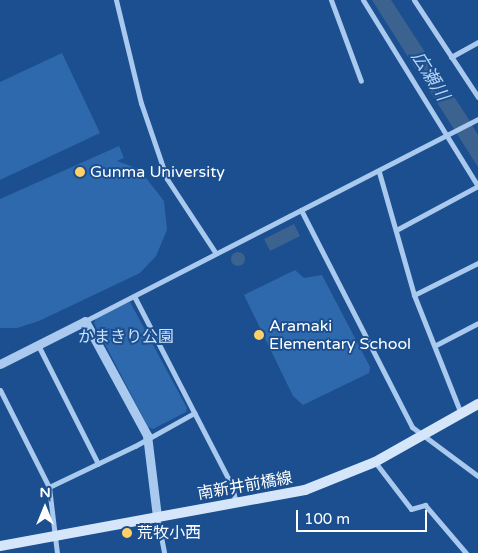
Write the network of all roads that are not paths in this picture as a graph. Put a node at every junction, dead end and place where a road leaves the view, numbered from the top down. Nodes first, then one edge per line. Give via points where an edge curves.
1 (116, 0) edge
2 (331, 0) edge
3 (363, 0) edge
4 (414, 0) edge
5 (478, 42) edge
6 (451, 57) junction
7 (361, 81) dead end
8 (478, 97) edge
9 (477, 120) edge
10 (450, 133) junction
11 (379, 172) junction
12 (478, 186) edge
13 (301, 210) junction
14 (398, 229) junction
15 (215, 252) junction
16 (478, 263) edge
17 (414, 295) junction
18 (134, 296) junction
19 (85, 321) junction
20 (478, 323) edge
21 (38, 345) junction
22 (436, 345) junction
23 (0, 364) edge
24 (0, 390) edge
25 (478, 404) edge
26 (194, 413) junction
27 (461, 414) junction
28 (423, 436) junction
29 (148, 439) junction
30 (375, 462) junction
31 (98, 464) junction
32 (478, 476) edge
33 (49, 487) junction
34 (236, 504) junction
35 (157, 516) junction
36 (54, 534) junction
37 (0, 546) edge
38 (57, 553) edge
39 (164, 553) edge
40 (466, 553) edge

1 - 15 street via 134,79 167,179
2 - 7 street
3 - 10 street
4 - 6 street
5 - 6 street
6 - 8 street
9 - 10 street
10 - 11 street
10 - 12 street
11 - 13 street
11 - 14 street
12 - 14 street
13 - 15 street
13 - 28 street via 410,423
14 - 17 street
15 - 18 street
16 - 17 street
17 - 22 street
18 - 19 street
18 - 26 street
19 - 21 street
19 - 29 street
20 - 22 street
21 - 23 street
21 - 31 street
22 - 27 street
24 - 33 street
25 - 27 main road, 南新井前橋線
26 - 29 street
26 - 34 street via 232,486
27 - 28 main road, 南新井前橋線
28 - 30 main road, 南新井前橋線
28 - 32 street
29 - 31 street
29 - 35 street
30 - 34 main road, 南新井前橋線 via 305,490
30 - 40 street via 411,509 423,504
31 - 33 street
33 - 36 street
34 - 35 main road, 南新井前橋線
35 - 36 main road, 南新井前橋線
35 - 39 street
36 - 37 main road, 南新井前橋線
36 - 38 street

